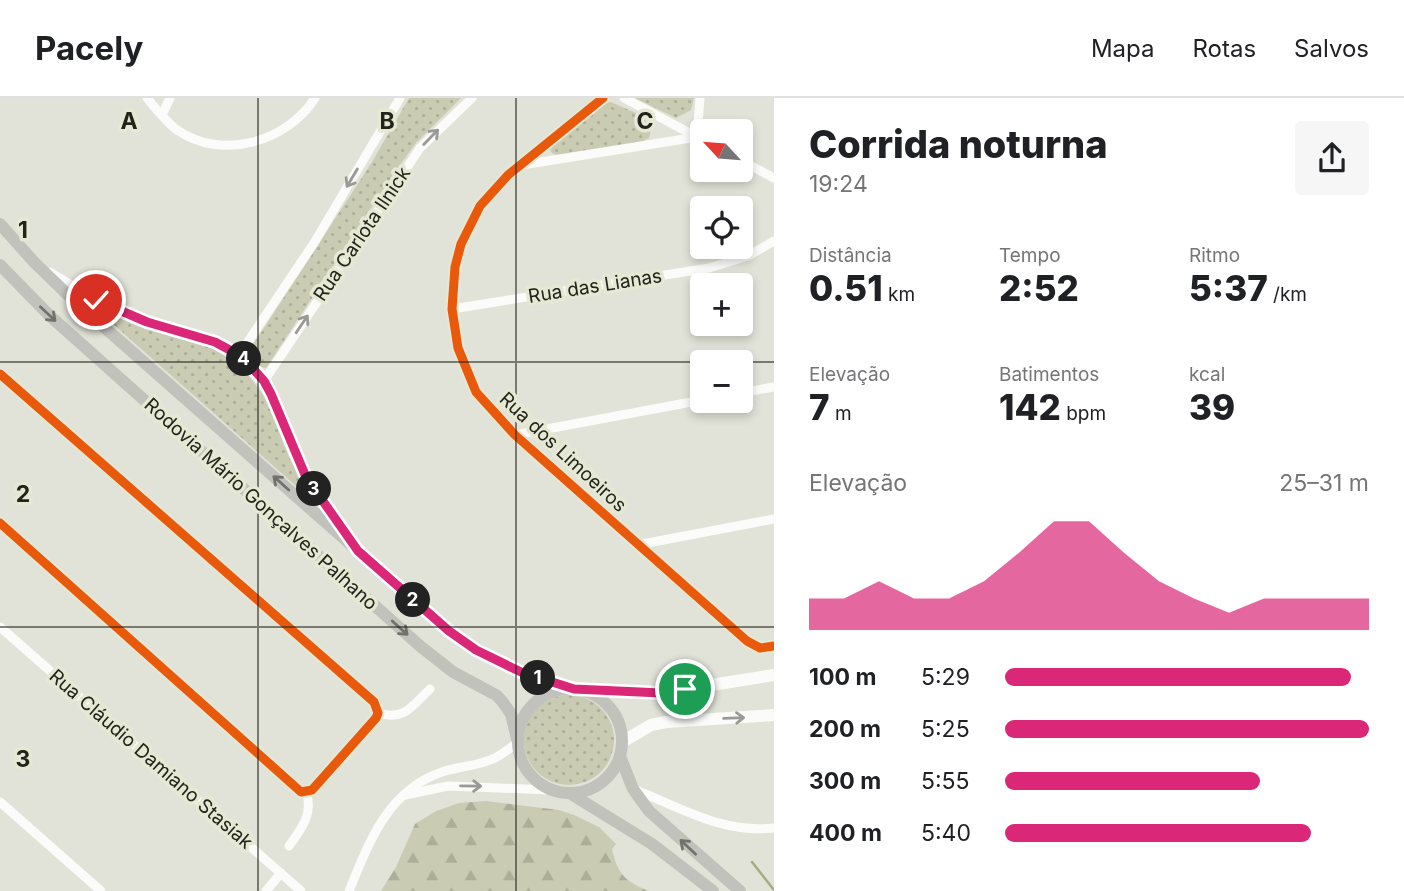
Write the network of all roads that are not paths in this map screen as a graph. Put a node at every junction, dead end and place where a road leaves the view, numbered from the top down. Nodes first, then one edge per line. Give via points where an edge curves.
1 (148, 98) edge
2 (170, 98) edge
3 (315, 98) edge
4 (400, 98) edge
5 (472, 98) edge
6 (603, 98) edge
7 (624, 98) edge
8 (700, 98) edge
9 (162, 115) junction
10 (699, 119) edge
11 (690, 133) edge
12 (690, 139) edge
13 (521, 166) junction
14 (753, 167) edge
15 (774, 178) edge
16 (0, 224) edge
17 (774, 241) edge
18 (34, 262) junction
19 (0, 265) edge
20 (452, 309) junction
21 (239, 355) junction
22 (0, 374) edge
23 (264, 381) junction
24 (774, 387) edge
25 (753, 391) edge
26 (690, 402) edge
27 (515, 435) junction
28 (774, 519) edge
29 (0, 523) edge
30 (637, 545) junction
31 (358, 551) junction
32 (0, 627) edge
33 (774, 646) edge
34 (774, 676) edge
35 (430, 689) dead end
36 (578, 690) junction
37 (378, 713) junction
38 (774, 715) edge
39 (517, 741) junction
40 (622, 743) junction
41 (620, 756) junction
42 (633, 789) junction
43 (550, 790) junction
44 (306, 792) junction
45 (571, 793) junction
46 (404, 795) junction
47 (0, 802) edge
48 (774, 828) edge
49 (289, 846) dead end
50 (281, 873) junction
51 (295, 889) edge
52 (102, 891) edge
53 (266, 891) edge
54 (349, 891) edge
55 (713, 891) edge
56 (740, 891) edge

1 - 9 street
2 - 9 street
3 - 9 street via 293,123 273,135 228,146 178,130
4 -> 21 street via 314,243
23 -> 5 street, Rua Carlota Ilnick via 419,148
6 - 13 street, Rua dos Limoeiros
7 - 11 street
8 - 10 street
12 - 13 street
13 - 20 street, Rua dos Limoeiros via 492,192 472,221 455,267
14 - 15 street
16 - 18 main road
17 - 20 street, Rua das Lianas via 748,256 709,268
18 - 21 street via 113,308 200,336
31 -> 18 main road
19 -> 39 main road, Rodovia Mário Gonçalves Palhano via 50,316 420,646 453,672 496,695 511,714
20 - 27 street, Rua dos Limoeiros via 458,348 471,382 483,402
21 - 23 street
22 - 37 street via 374,702
23 - 31 street via 306,477
24 - 25 street
26 - 27 street
27 - 30 street, Rua dos Limoeiros
28 - 30 street
29 - 44 street via 292,786
30 - 33 street, Rua dos Limoeiros via 747,641 756,647
31 - 36 main road via 476,650 521,672
32 - 50 street, Rua Cláudio Damiano Stasiak
34 - 36 street via 661,693
35 - 37 street via 402,714
36 - 39 main road via 555,691 539,699 522,721
36 - 40 main road via 600,698 613,711
37 - 44 street
40 -> 38 street via 651,725 666,722
39 - 43 main road via 529,774
39 - 46 street via 495,758 431,776
40 - 41 main road
41 - 42 main road
41 - 45 main road via 605,780
42 - 48 street via 713,823
56 -> 42 main road via 649,811
43 - 45 main road
46 -> 43 street via 448,786
44 - 49 street via 307,814
45 - 55 main road
46 - 54 street via 380,821
47 - 52 street
50 - 51 street, Rua Cláudio Damiano Stasiak
50 - 53 street

